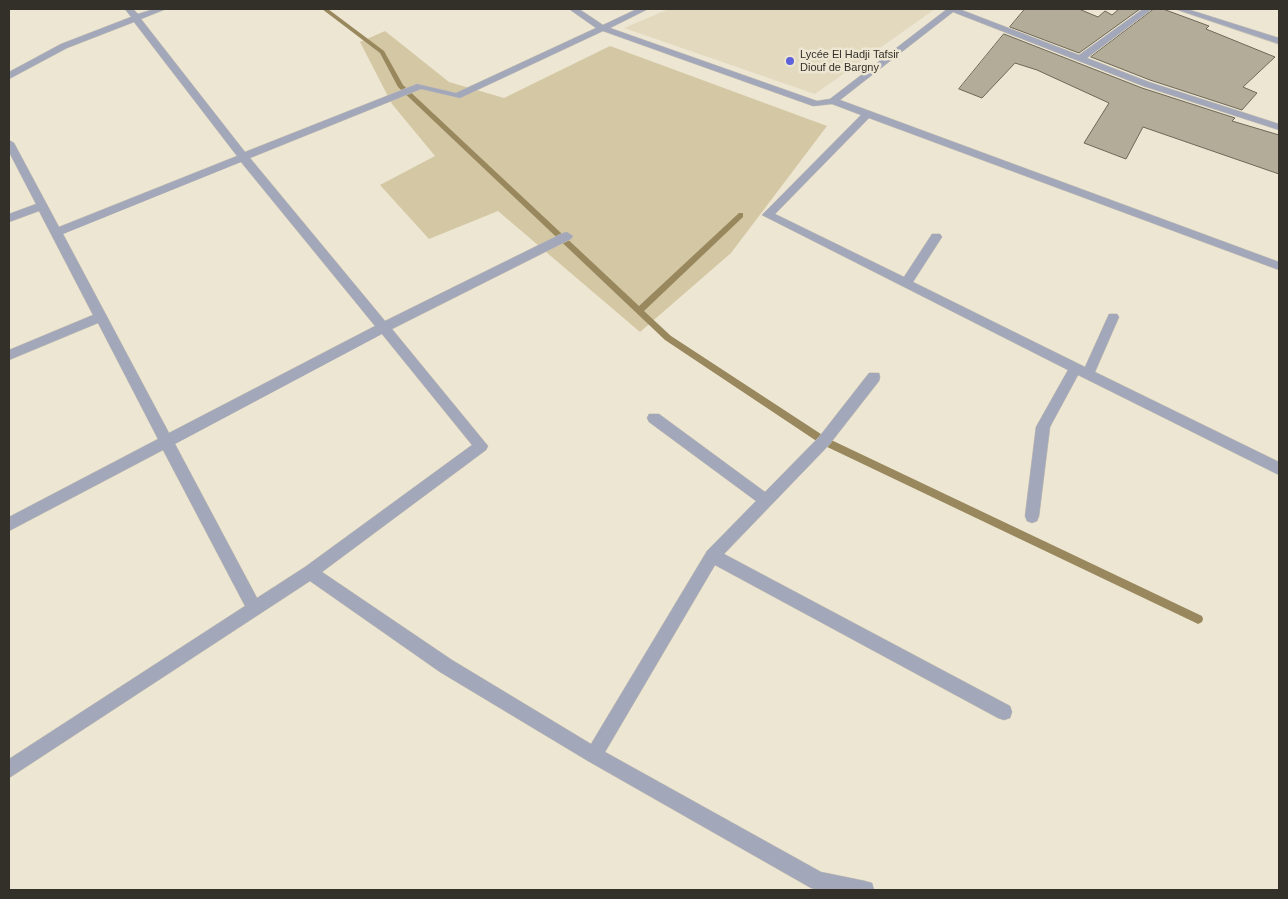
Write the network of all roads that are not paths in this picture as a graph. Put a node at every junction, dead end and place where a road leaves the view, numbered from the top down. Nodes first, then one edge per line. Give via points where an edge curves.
1 (162, 9) edge
2 (573, 9) edge
3 (644, 9) edge
4 (952, 9) edge
5 (1148, 9) edge
6 (1179, 9) edge
7 (133, 13) edge
8 (602, 28) junction
9 (1279, 41) edge
10 (1079, 59) junction
11 (9, 76) edge
12 (833, 102) junction
13 (867, 114) junction
14 (1279, 127) edge
15 (9, 144) edge
16 (243, 157) junction
17 (42, 206) junction
18 (9, 218) edge
19 (56, 232) junction
20 (568, 236) dead end
21 (936, 237) dead end
22 (1279, 266) edge
23 (906, 284) junction
24 (100, 317) junction
25 (1113, 317) dead end
26 (383, 328) junction
27 (9, 355) edge
28 (1082, 371) junction
29 (874, 377) dead end
30 (654, 418) dead end
31 (167, 443) junction
32 (1279, 469) edge
33 (766, 501) junction
34 (1032, 516) dead end
35 (9, 524) edge
36 (712, 556) junction
37 (310, 572) junction
38 (254, 608) junction
39 (1004, 712) dead end
40 (594, 755) junction
41 (9, 769) edge
42 (865, 890) edge

1 - 7 street
2 - 8 street
3 - 8 street
4 - 10 street
4 - 12 street
5 - 10 street
6 - 9 street
7 - 11 street via 44,55
7 - 16 street
8 - 12 street via 814,104
8 - 16 street via 457,96 420,86
10 - 14 street
12 - 13 street
13 - 22 street
13 - 23 street via 768,215
15 - 17 street
16 - 19 street
16 - 26 street
17 - 18 street
17 - 19 street
19 - 24 street
20 - 26 street
21 - 23 street
23 - 28 street
24 - 27 street
24 - 31 street
25 - 28 street
26 - 31 street
26 - 37 street via 481,446
28 - 32 street
28 - 34 street via 1043,427
29 - 33 street via 824,441
30 - 33 street
31 - 35 street
31 - 38 street
33 - 36 street
36 - 39 street
36 - 40 street
37 - 38 street
37 - 40 street via 446,666
38 - 41 street
40 - 42 street via 818,881

